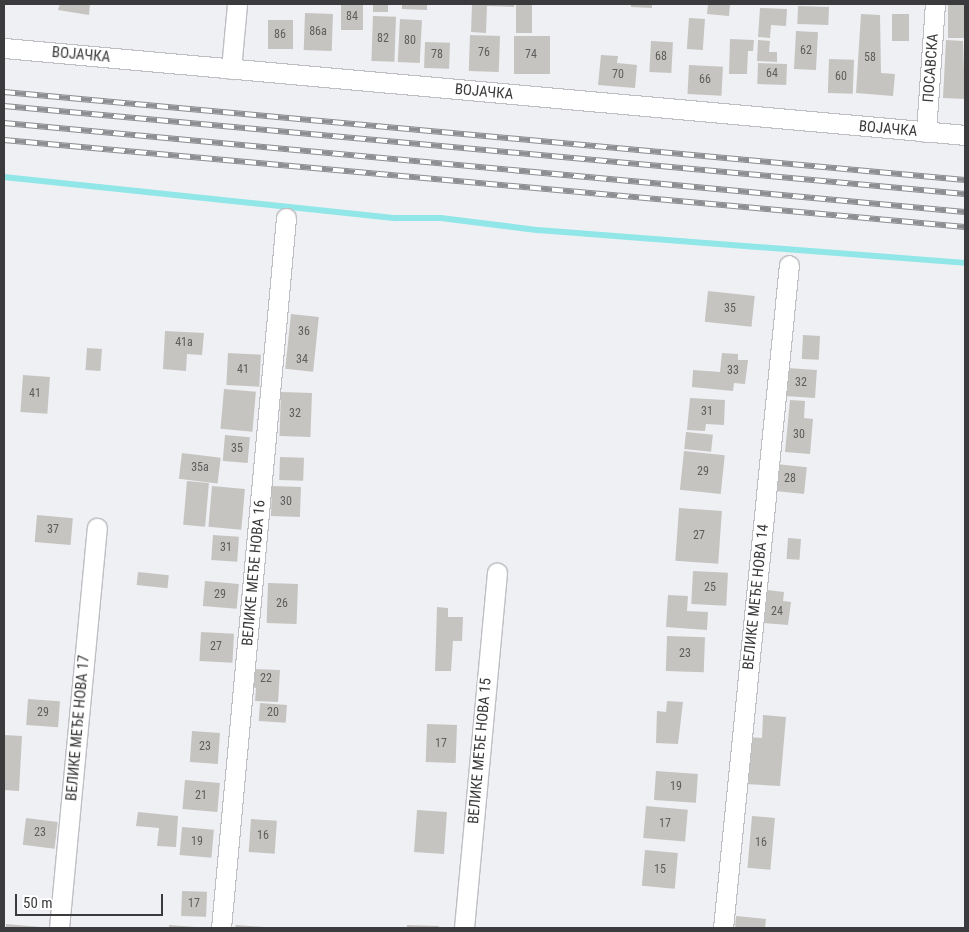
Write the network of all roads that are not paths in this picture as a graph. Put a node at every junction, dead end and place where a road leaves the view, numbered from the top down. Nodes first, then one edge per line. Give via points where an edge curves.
1 (237, 4) edge
2 (936, 4) edge
3 (4, 48) edge
4 (231, 68) junction
5 (926, 132) junction
6 (965, 135) edge
7 (286, 218) dead end
8 (789, 265) dead end
9 (97, 528) dead end
10 (497, 573) dead end
11 (59, 928) edge
12 (221, 928) edge
13 (464, 928) edge
14 (723, 928) edge

1 - 4 street
2 - 5 street, ПОСАВСКА
3 - 4 street, ВОЈАЧКА
4 - 5 street, ВОЈАЧКА
5 - 6 street, ВОЈАЧКА
7 - 12 street, ВЕЛИКЕ МЕЂЕ НОВА 16
8 - 14 street, ВЕЛИКЕ МЕЂЕ НОВА 14
9 - 11 street, ВЕЛИКЕ МЕЂЕ НОВА 17
10 - 13 street, ВЕЛИКЕ МЕЂЕ НОВА 15

